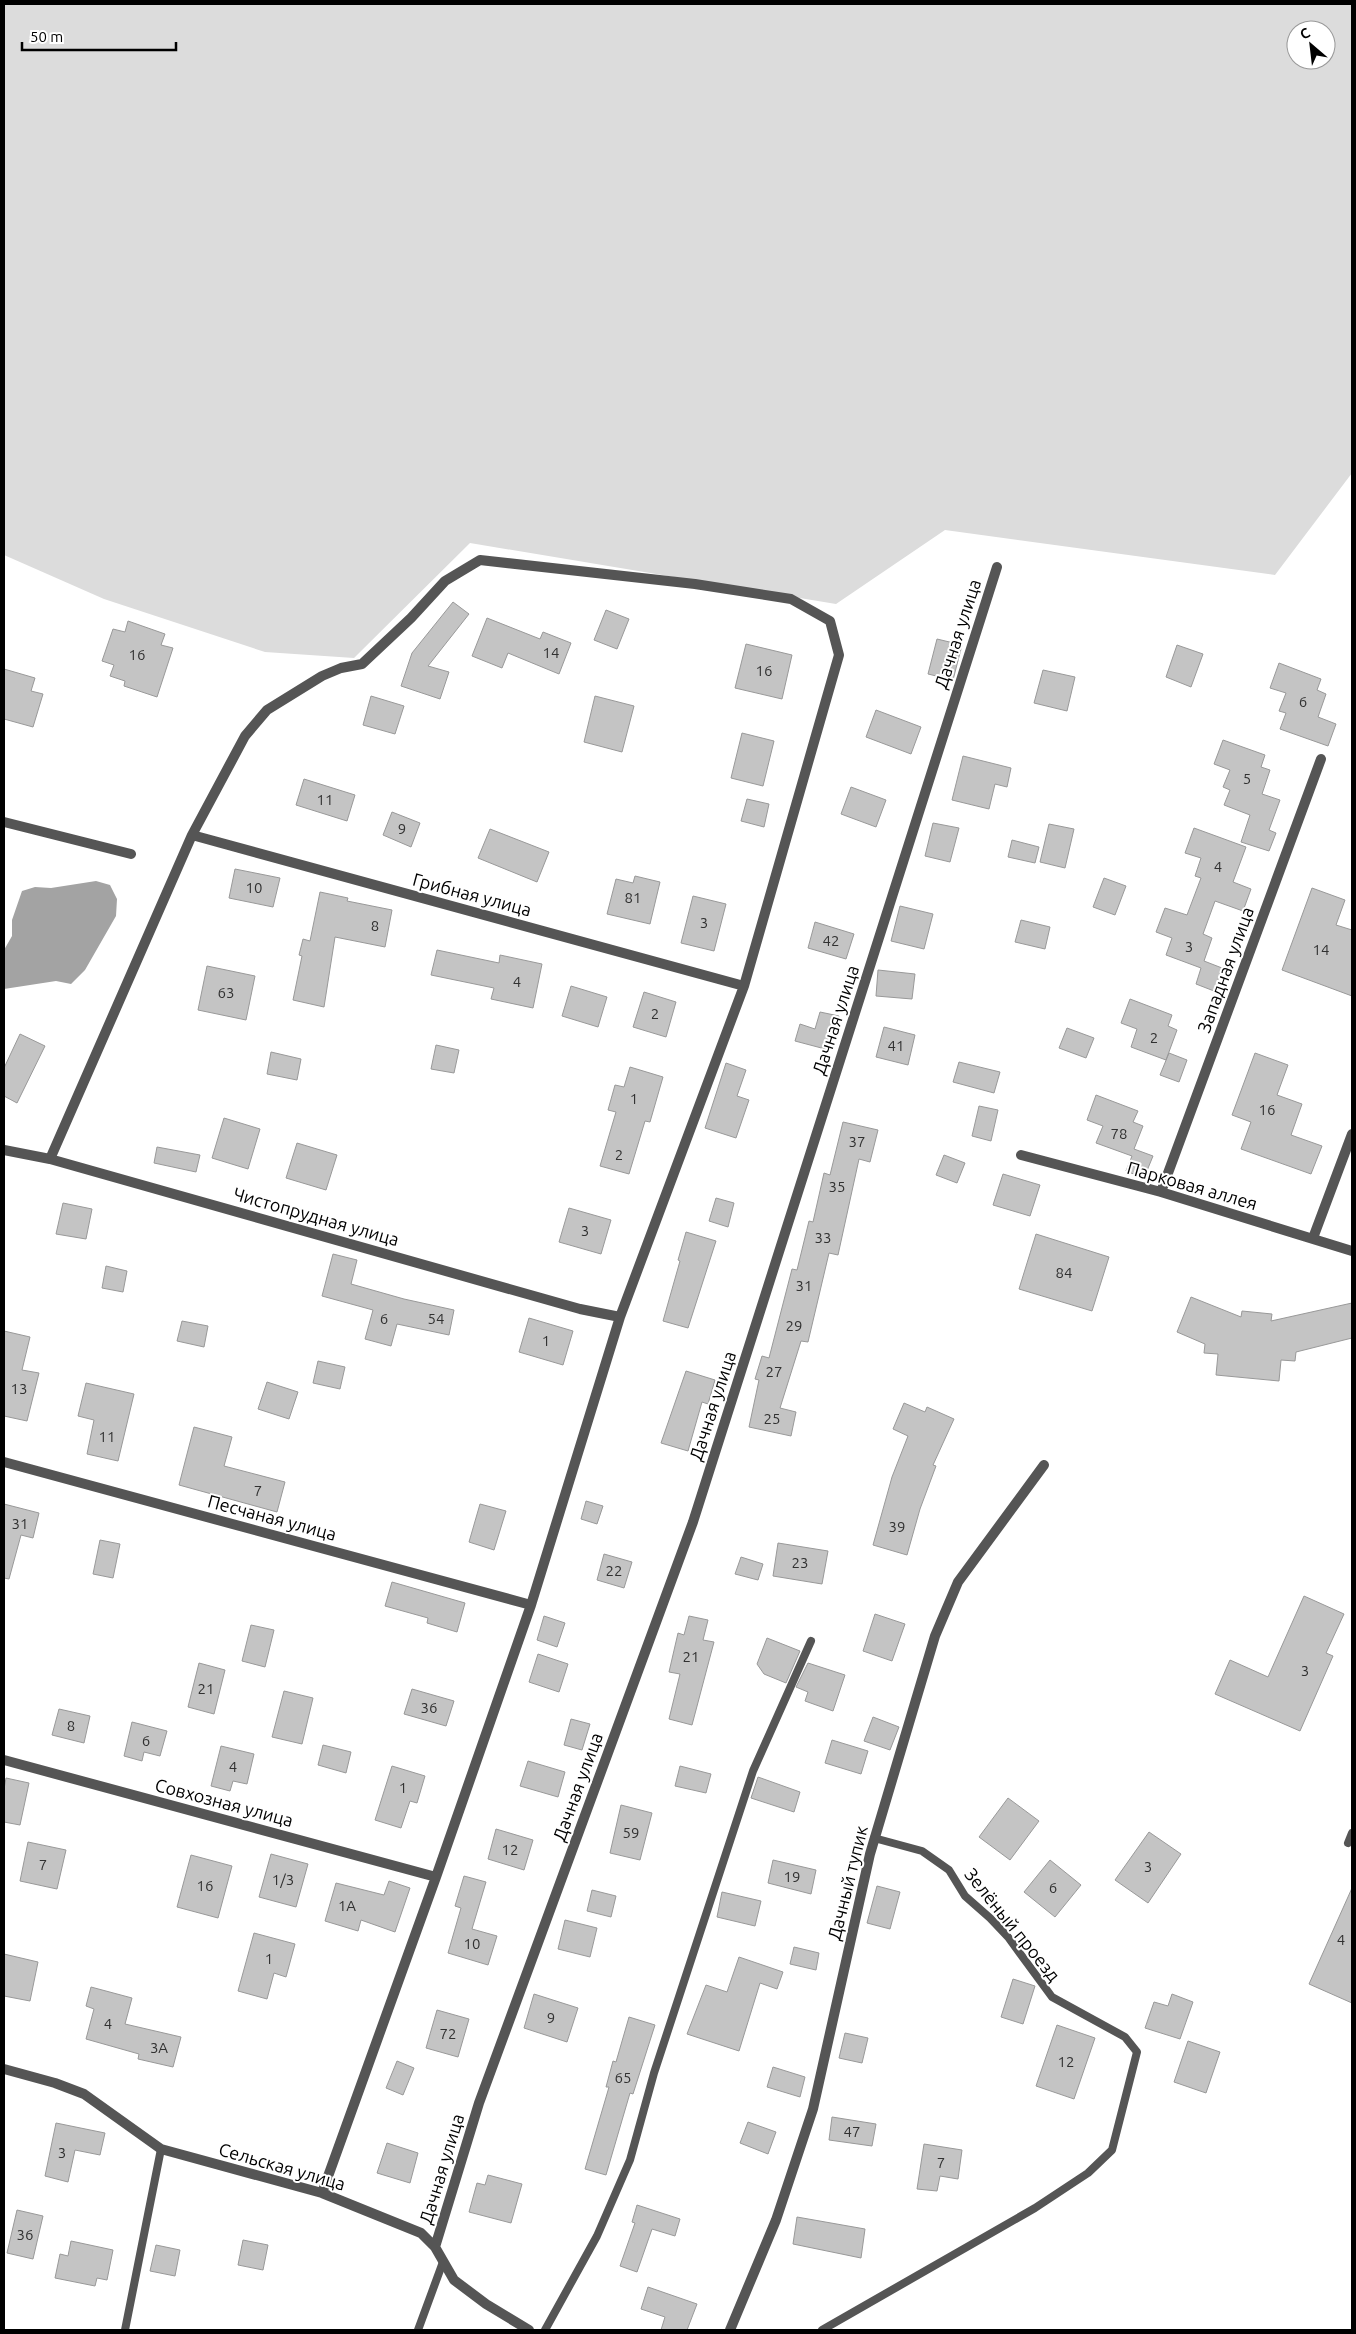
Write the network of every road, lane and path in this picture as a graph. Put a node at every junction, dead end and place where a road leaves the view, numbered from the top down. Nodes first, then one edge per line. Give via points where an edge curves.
1 (997, 567) dead end
2 (1321, 759) dead end
3 (4, 822) edge
4 (192, 836) junction
5 (131, 854) dead end
6 (744, 986) junction
7 (1352, 1134) edge
8 (4, 1150) edge
9 (1021, 1155) dead end
10 (50, 1159) junction
11 (1161, 1192) junction
12 (1313, 1238) junction
13 (1352, 1251) edge
14 (620, 1317) junction
15 (4, 1462) edge
16 (1044, 1465) dead end
17 (531, 1605) junction
18 (811, 1641) dead end
19 (4, 1760) edge
20 (1352, 1832) edge
21 (874, 1838) junction
22 (1348, 1842) dead end
23 (436, 1877) junction
24 (4, 2069) edge
25 (162, 2149) junction
26 (322, 2192) junction
27 (435, 2247) junction
28 (443, 2262) junction
29 (125, 2330) edge
30 (418, 2330) edge
31 (529, 2330) edge
32 (545, 2330) edge
33 (730, 2330) edge
34 (822, 2330) edge

1 - 27 street, Дачная улица via 693,1522 479,2103
2 - 11 street, Западная улица
3 - 5 street
4 - 6 street, Грибная улица
4 - 6 street via 246,736 267,710 322,676 362,664 445,581 480,560 695,584 791,599 830,620 840,655
4 - 10 street
6 - 14 street
7 - 12 street
8 - 10 street, Чистопрудная улица
9 - 11 street, Парковая аллея
10 - 14 street, Чистопрудная улица via 580,1309
11 - 12 street, Парковая аллея
12 - 13 street, Парковая аллея
14 - 17 street
15 - 17 street, Песчаная улица
16 - 21 street, Дачный тупик via 958,1582 935,1636
17 - 23 street
18 - 32 lane via 753,1771 654,2073 630,2160 597,2236
19 - 23 street, Совхозная улица
20 - 22 lane
21 - 33 street, Дачный тупик via 813,2109 776,2220
21 - 34 lane, Зелёный проезд via 922,1851 949,1870 966,1896 1008,1937 1052,1997 1125,2037 1137,2052 1112,2150 1088,2172 1035,2208
23 - 26 street
24 - 25 street, Сельская улица via 84,2094
25 - 26 street, Сельская улица
25 - 29 lane
26 - 27 street, Сельская улица via 421,2233
27 - 28 street, Сельская улица
28 - 30 lane
28 - 31 street, Сельская улица via 454,2280

